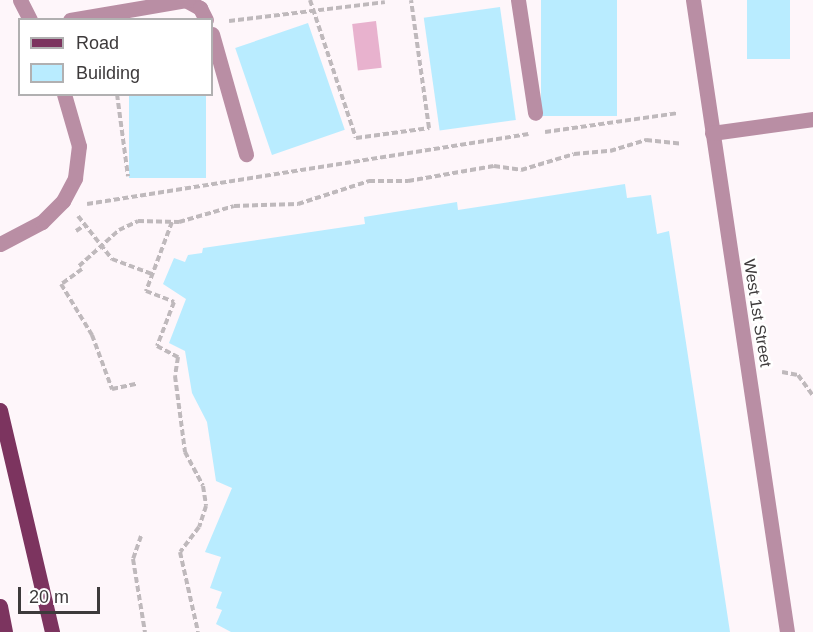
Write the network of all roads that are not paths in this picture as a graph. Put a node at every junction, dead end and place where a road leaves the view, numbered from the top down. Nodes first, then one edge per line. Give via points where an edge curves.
1 (20, 0) edge
2 (518, 0) edge
3 (693, 0) edge
4 (187, 1) edge
5 (29, 18) edge
6 (78, 18) edge
7 (205, 18) edge
8 (213, 38) edge
9 (65, 96) edge
10 (535, 113) dead end
11 (813, 119) edge
12 (712, 133) junction
13 (246, 154) dead end
14 (0, 244) edge
15 (0, 410) edge
16 (0, 606) edge
17 (5, 632) edge
18 (52, 632) edge
19 (786, 632) edge

1 - 5 street
2 - 10 street
3 - 12 street, West 1st Street
4 - 6 street
4 - 7 street via 200,8
8 - 13 street
9 - 14 street via 79,146 75,178 63,201 42,222
11 - 12 street
12 - 19 street, West 1st Street
15 - 18 main road
16 - 17 main road

